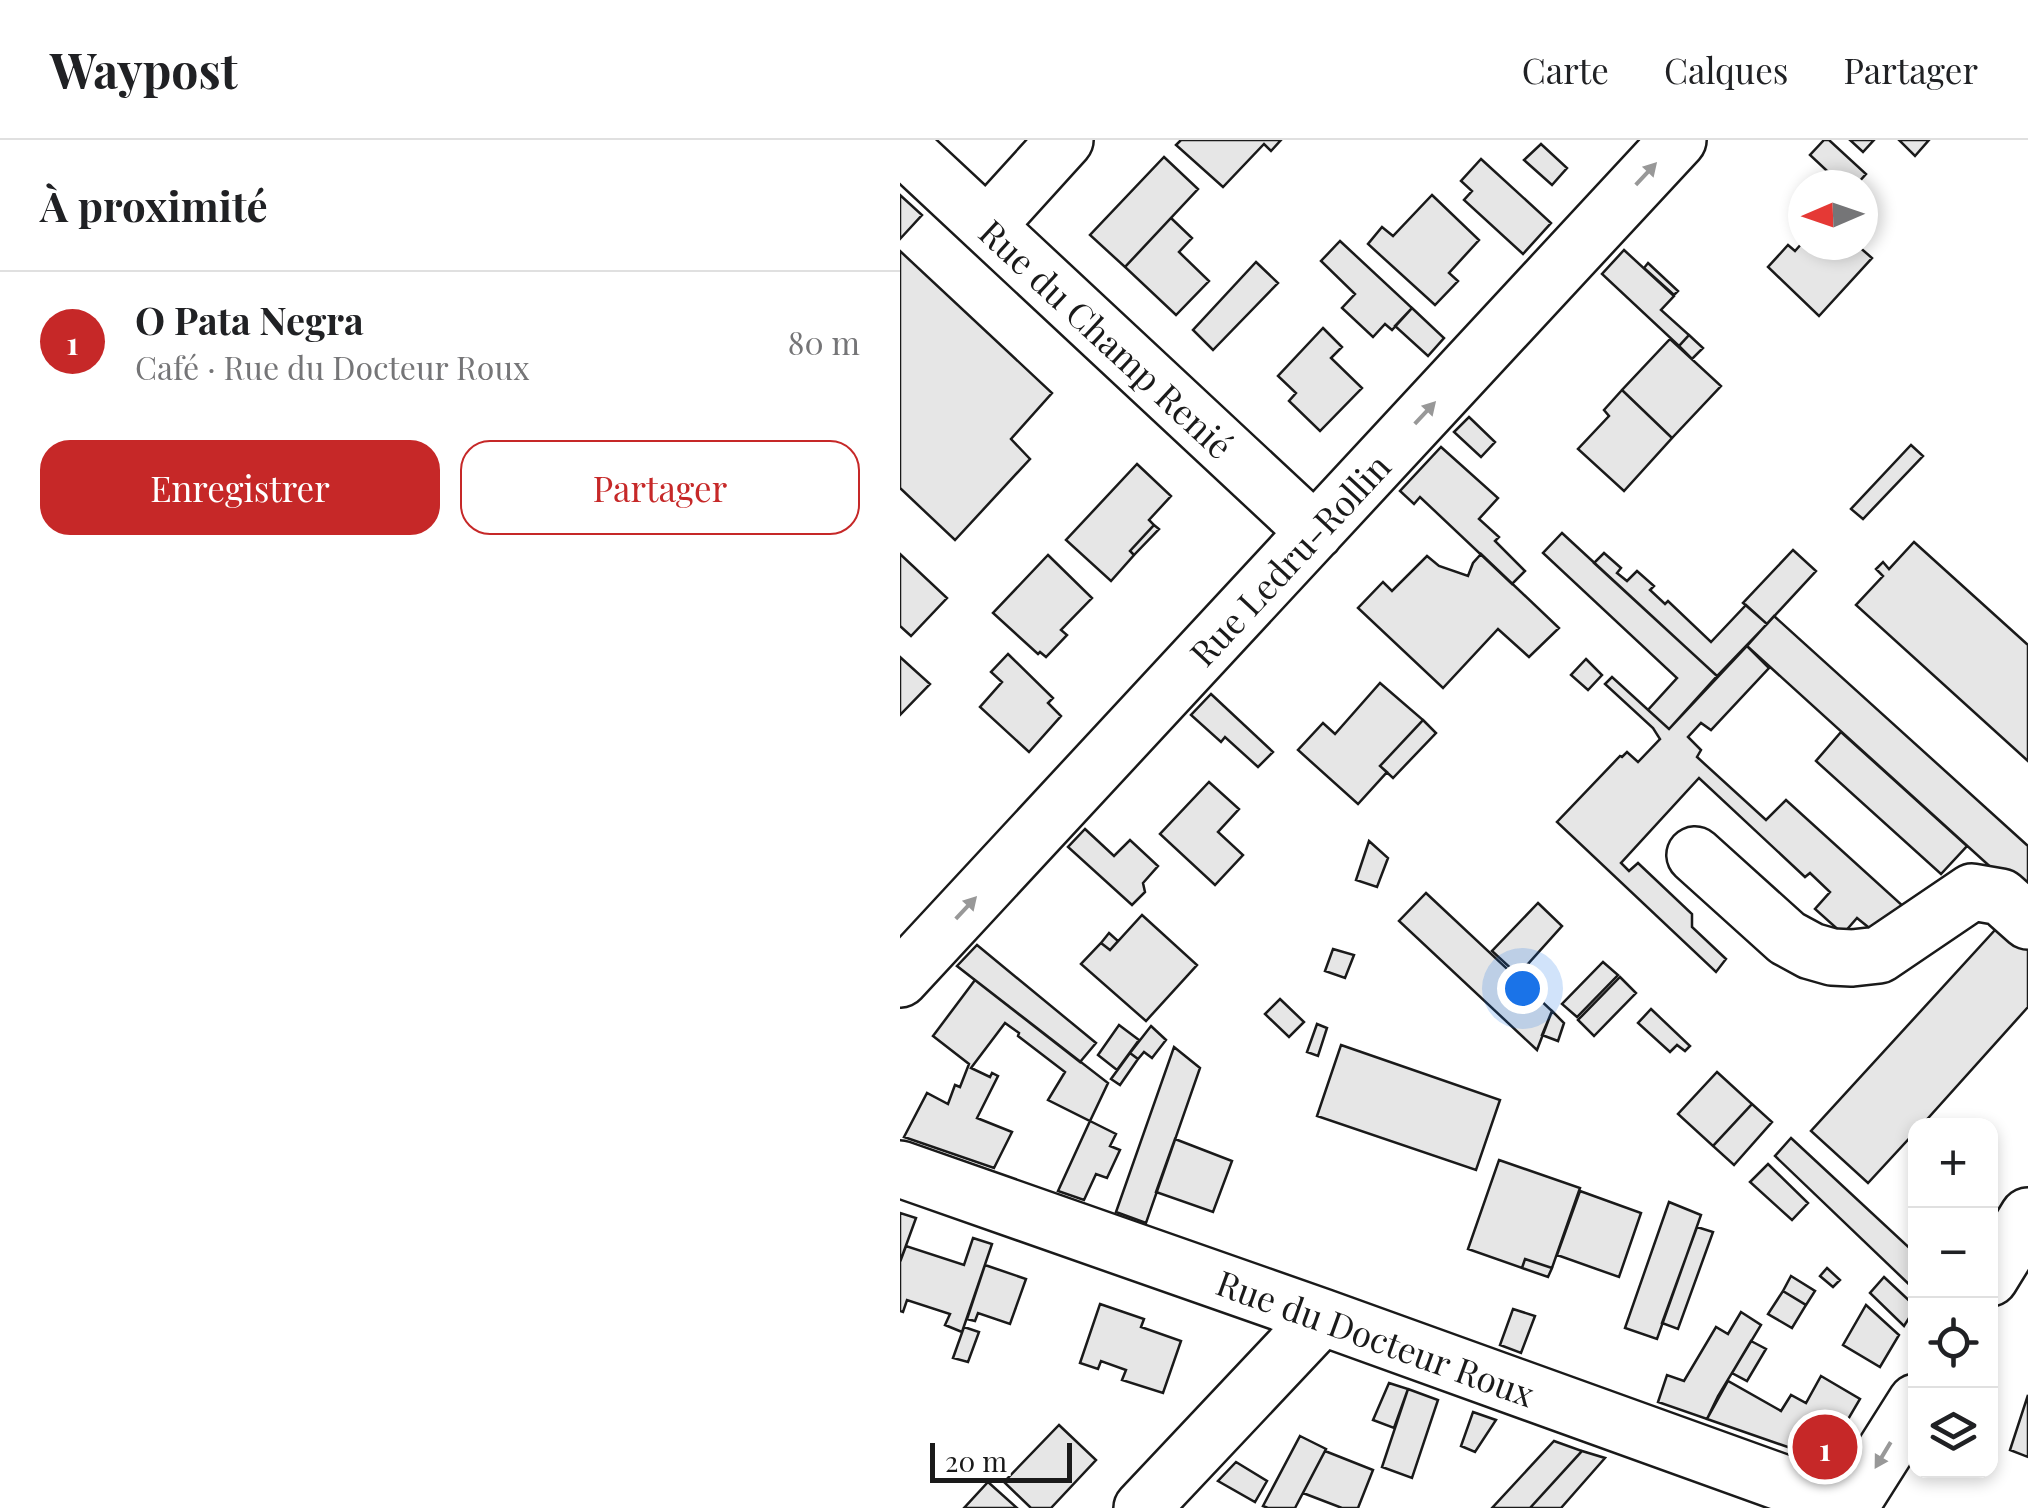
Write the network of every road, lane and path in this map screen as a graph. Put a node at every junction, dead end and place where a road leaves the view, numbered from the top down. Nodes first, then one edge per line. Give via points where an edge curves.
1 (1066, 140) edge
2 (1678, 140) edge
3 (900, 145) edge
4 (987, 226) junction
5 (1315, 532) junction
6 (1695, 855) dead end
7 (2028, 921) edge
8 (908, 955) edge
9 (900, 1169) edge
10 (2028, 1216) edge
11 (1998, 1265) edge
12 (1322, 1317) junction
13 (1908, 1415) edge
14 (1142, 1508) edge
15 (1850, 1508) edge

1 - 4 street
5 -> 2 street, Rue Ledru-Rollin
3 - 4 street, Rue du Champ Renié
4 - 5 street, Rue du Champ Renié
8 -> 5 street, Rue Ledru-Rollin
6 - 7 street via 1787,938 1832,957 1880,954 1972,892 2001,897
9 - 12 street, Rue du Docteur Roux
10 - 11 street
12 - 14 street
12 - 15 street, Rue du Docteur Roux
13 -> 15 street

